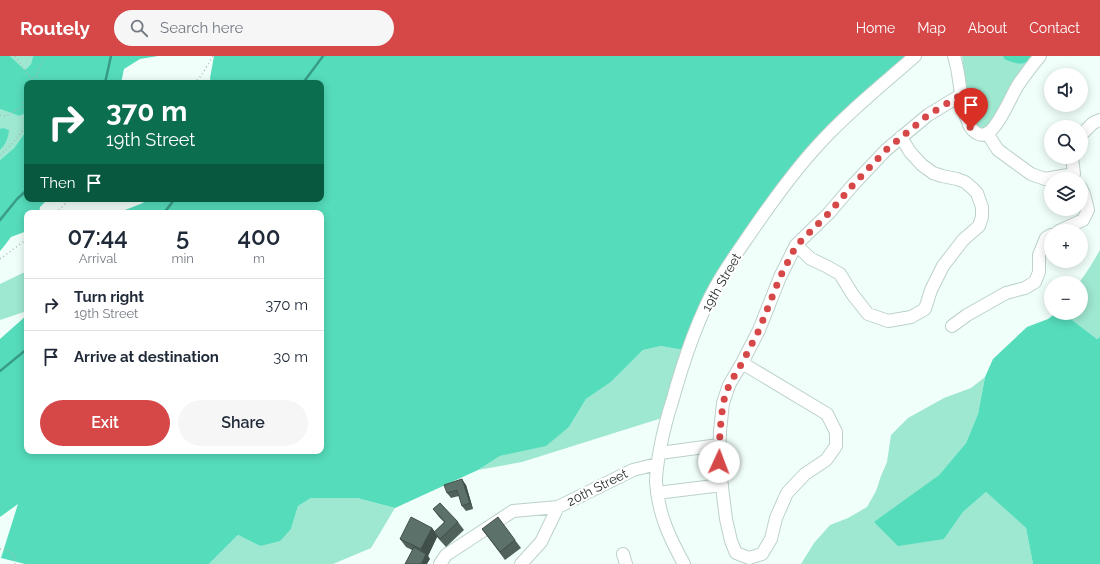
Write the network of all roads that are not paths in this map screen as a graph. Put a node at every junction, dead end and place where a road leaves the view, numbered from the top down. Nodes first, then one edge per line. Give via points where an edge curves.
1 (915, 56) edge
2 (954, 56) edge
3 (1040, 56) edge
4 (961, 95) junction
5 (1100, 120) edge
6 (1088, 128) edge
7 (987, 134) junction
8 (901, 137) junction
9 (1044, 178) edge
10 (1085, 216) edge
11 (1074, 224) edge
12 (1044, 243) edge
13 (796, 246) junction
14 (952, 326) dead end
15 (742, 363) junction
16 (720, 445) junction
17 (658, 458) junction
18 (722, 485) junction
19 (658, 493) junction
20 (558, 507) junction
21 (440, 564) edge
22 (521, 564) edge
23 (684, 564) edge

1 - 17 street, 19th Street via 845,117 819,144 771,203 716,285 682,365
2 - 4 street
3 - 7 street
4 - 7 street via 971,129 976,133
4 - 8 street via 928,115
5 - 6 street
7 - 9 street via 998,150 1031,174
8 - 13 street
8 - 13 street via 910,152 933,173 965,182 972,188 977,193 982,208 979,226 963,240 943,266 925,309 911,317 888,321 868,314 840,274 811,259
10 - 11 street
12 - 14 street via 1039,255 1039,272 1035,282 1025,288 1006,293
13 - 15 street
15 - 16 street via 729,385 723,403
15 - 18 street via 827,414 836,432 836,446 826,460 805,474 787,493 776,518 771,539 762,554 749,558 736,553 730,541
16 - 17 street, 20th Street
16 - 18 street
17 - 19 street, 19th Street
17 - 20 street, 20th Street
18 - 19 street
19 - 23 street, 19th Street via 661,514
20 - 21 street via 513,511 446,555
20 - 22 street, 20th Street via 541,542

